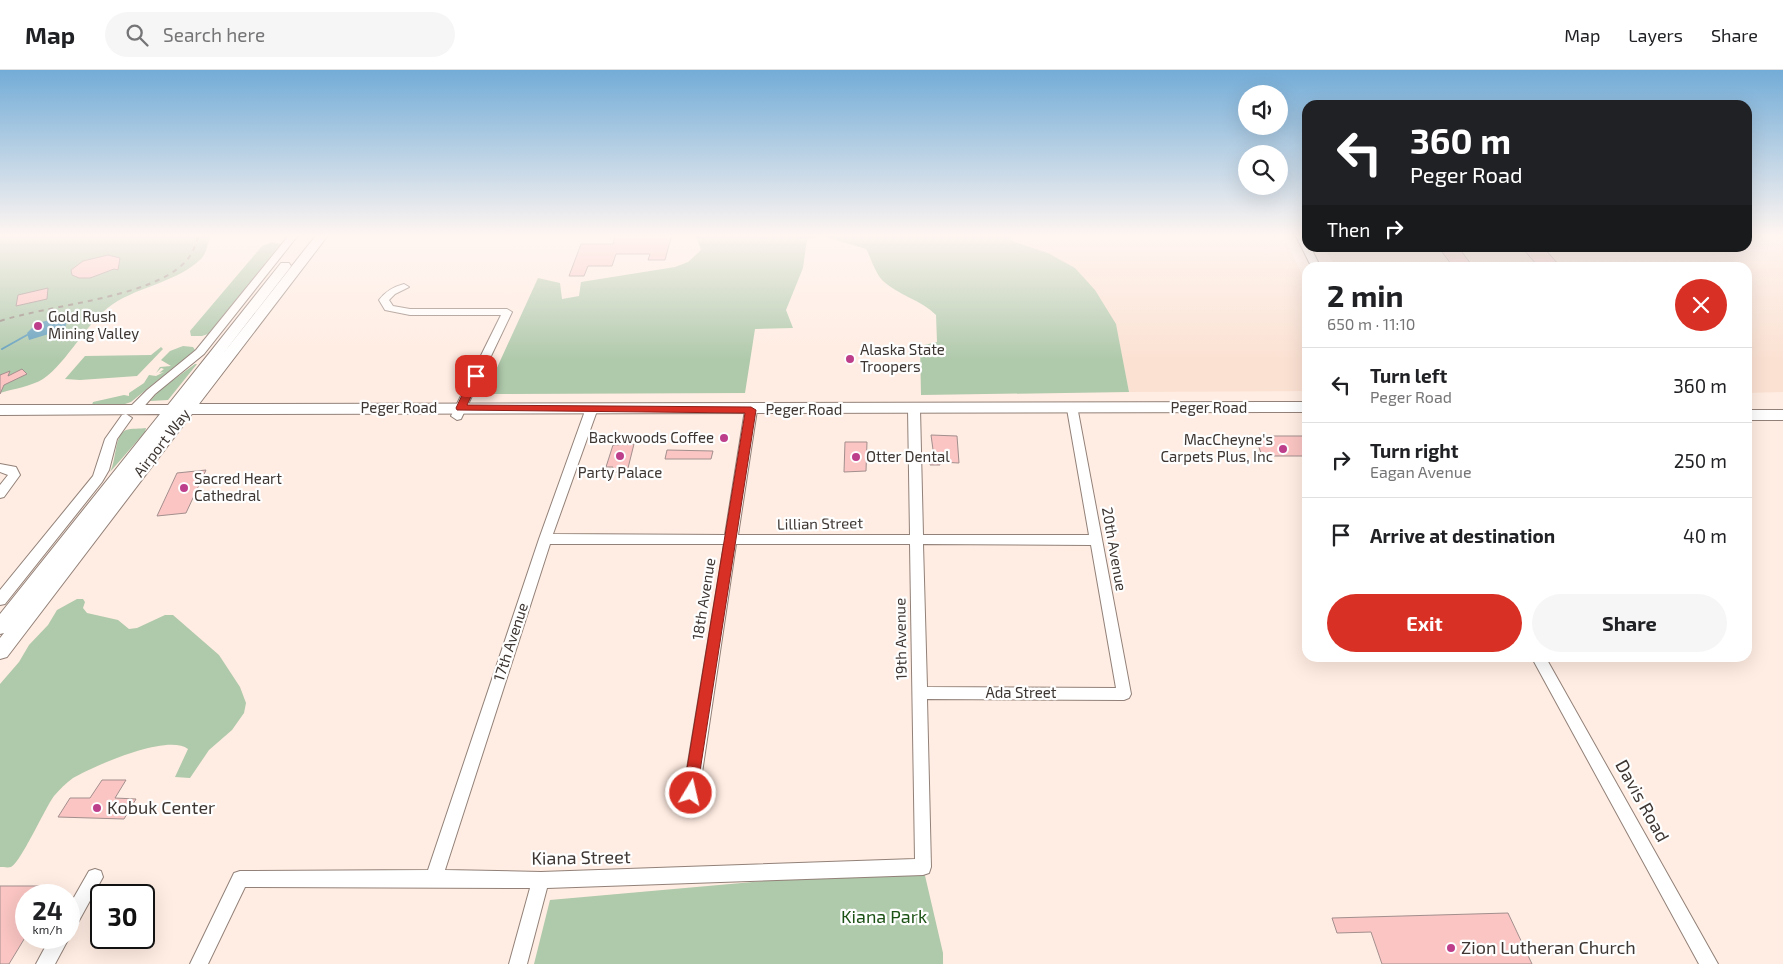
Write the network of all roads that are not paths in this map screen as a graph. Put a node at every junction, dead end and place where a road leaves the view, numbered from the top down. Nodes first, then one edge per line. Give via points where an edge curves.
1 (261, 276) edge
2 (278, 276) edge
3 (289, 276) edge
4 (404, 287) dead end
5 (1302, 407) edge
6 (1752, 407) edge
7 (1783, 407) edge
8 (0, 410) edge
9 (459, 412) junction
10 (591, 412) junction
11 (914, 412) junction
12 (1074, 412) junction
13 (750, 413) junction
14 (130, 414) junction
15 (177, 414) junction
16 (1302, 415) edge
17 (1752, 415) edge
18 (1783, 415) edge
19 (0, 418) edge
20 (0, 468) edge
21 (0, 494) edge
22 (545, 539) junction
23 (915, 539) junction
24 (1096, 540) junction
25 (729, 541) junction
26 (0, 600) edge
27 (0, 628) edge
28 (0, 652) edge
29 (1541, 662) edge
30 (919, 693) junction
31 (1124, 694) joint
32 (691, 793) dead end
33 (923, 867) joint
34 (95, 876) dead end
35 (434, 878) junction
36 (541, 880) junction
37 (80, 903) edge
38 (54, 949) edge
39 (45, 964) edge
40 (199, 964) edge
41 (518, 964) edge
42 (1709, 964) edge

1 - 14 street via 200,352 151,392
2 - 15 main road, Airport Way
3 - 15 main road, Airport Way
4 - 9 street via 384,300 389,308 410,312 507,312
5 - 12 main road, Peger Road
6 - 7 main road
8 - 14 main road, Peger Road
9 - 10 main road, Peger Road
9 - 15 main road, Peger Road
10 - 13 main road, Peger Road
10 - 22 street, 17th Avenue
11 - 12 main road, Peger Road
11 - 13 main road, Peger Road
11 - 23 street, 19th Avenue
12 - 16 main road, Peger Road
12 - 24 street, 20th Avenue
13 - 25 street, 18th Avenue
14 - 15 main road, Peger Road
14 - 19 main road, Peger Road
14 - 26 street via 111,439 98,478
15 - 27 main road, Airport Way
15 - 28 main road, Airport Way
17 - 18 main road
20 - 21 street via 14,472
22 - 25 street, Lillian Street
22 - 35 street, 17th Avenue
23 - 24 street, Lillian Street
23 - 25 street, Lillian Street
23 - 30 street, 19th Avenue
24 - 31 street, 20th Avenue
25 - 32 street, 18th Avenue
29 - 42 street, Davis Road
30 - 31 street, Ada Street
30 - 33 street, 19th Avenue
33 - 36 street, Kiana Street
34 - 37 street
35 - 36 street, Kiana Street
35 - 40 street, Kiana Street via 240,879
36 - 41 street
38 - 39 street

